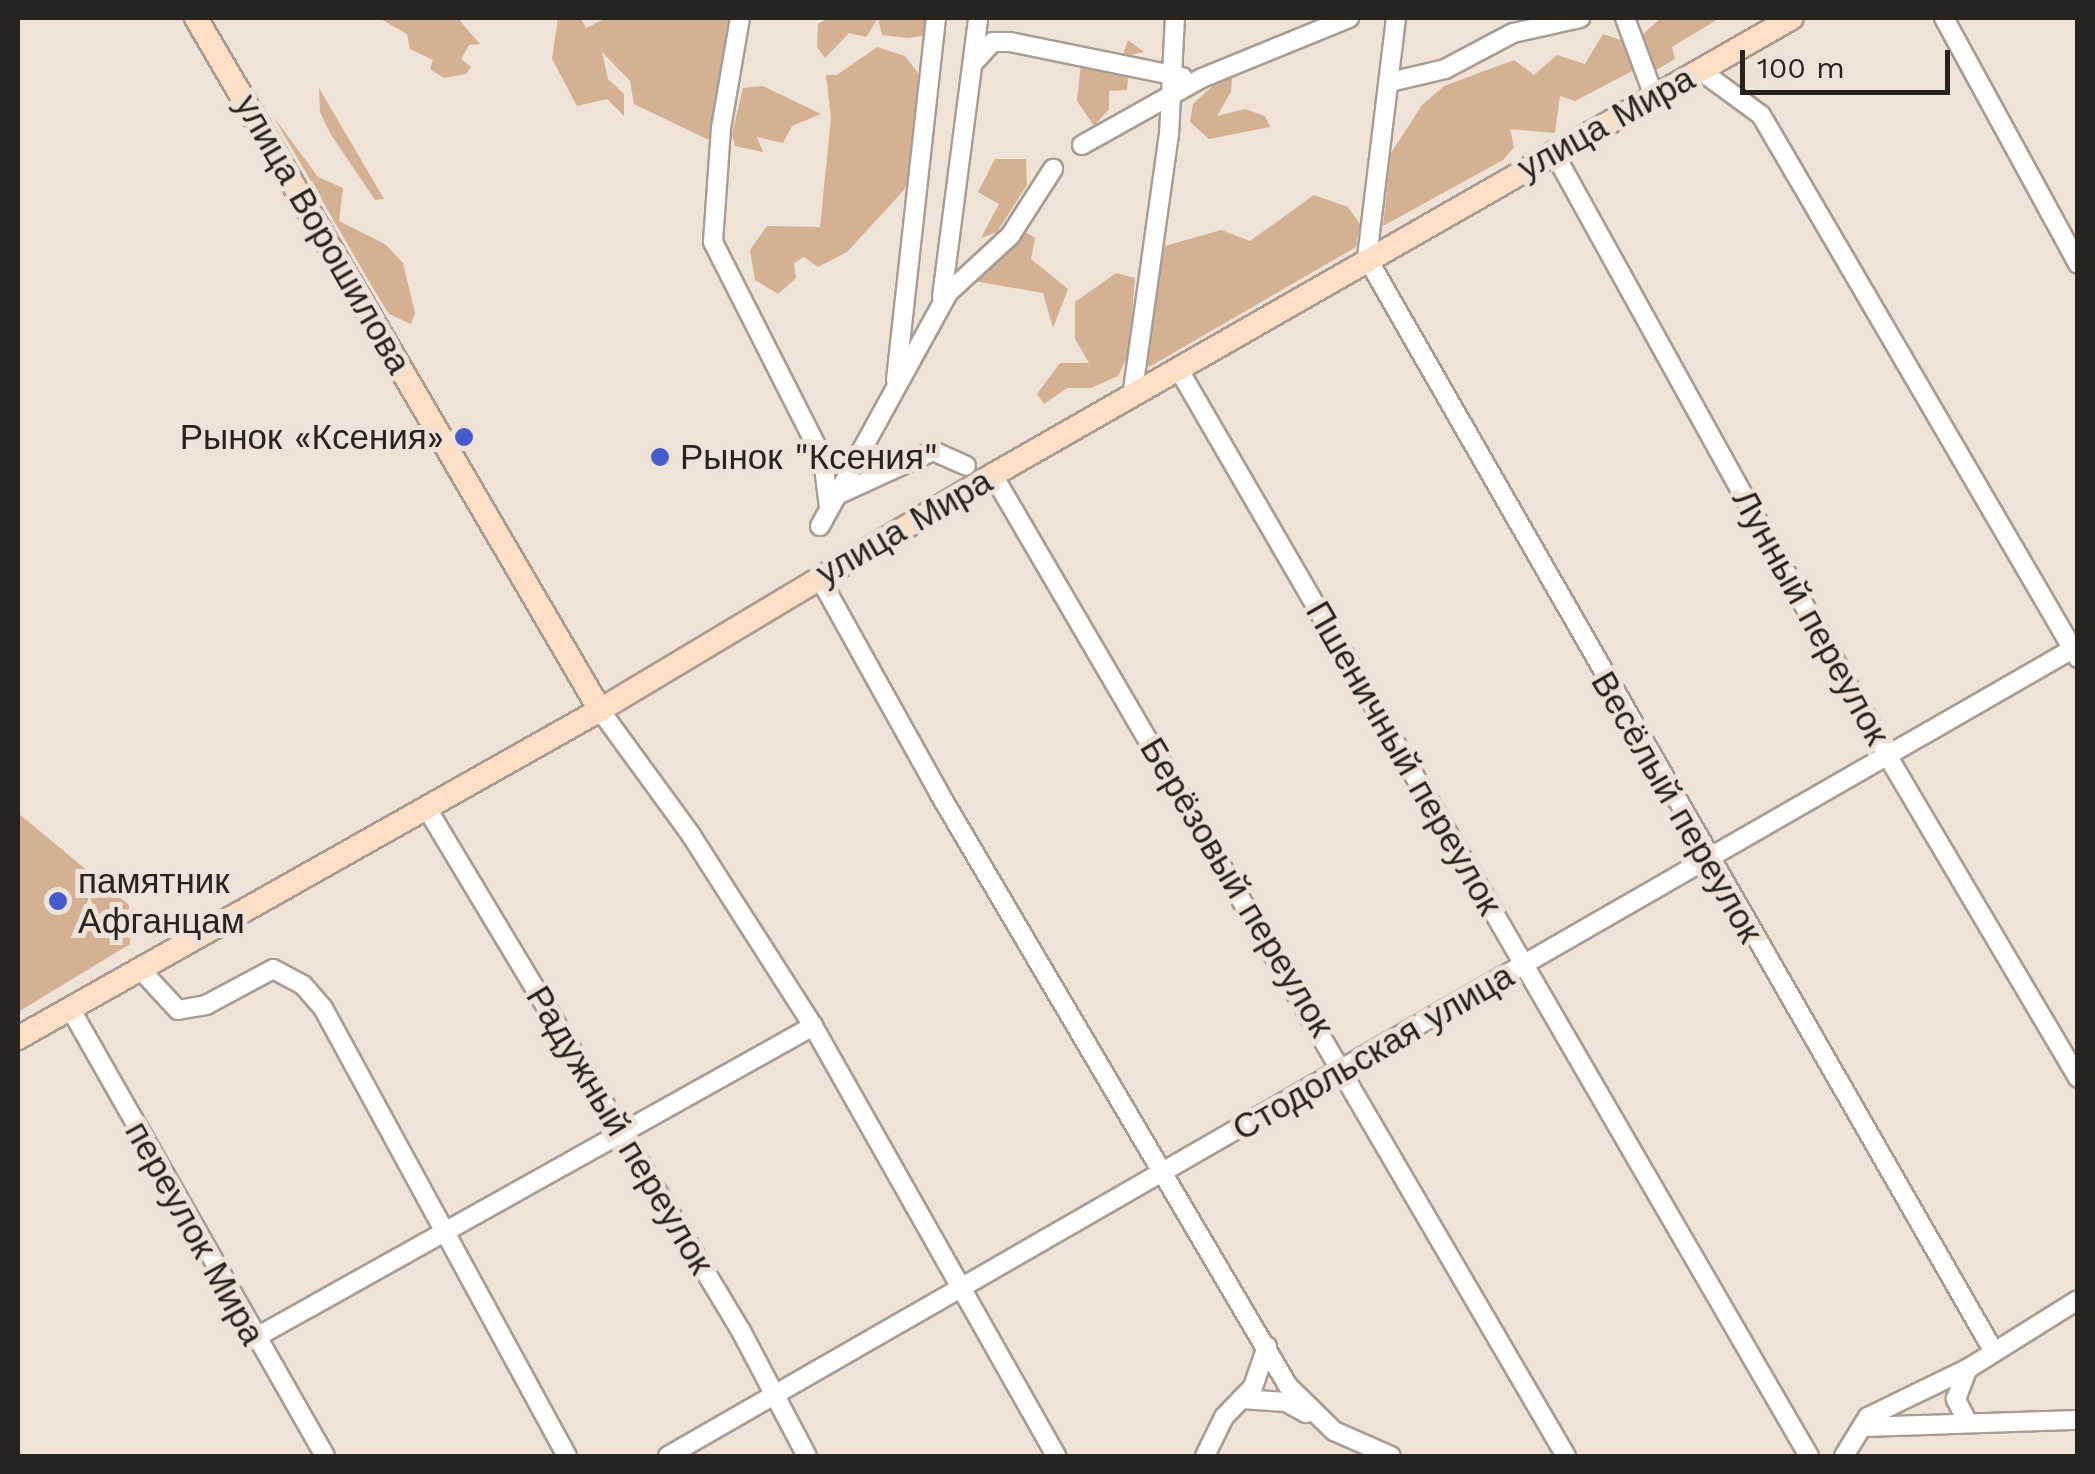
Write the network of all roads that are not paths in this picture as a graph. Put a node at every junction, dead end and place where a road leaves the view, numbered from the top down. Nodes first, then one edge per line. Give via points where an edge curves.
1 (196, 18) edge
2 (740, 18) edge
3 (936, 18) edge
4 (978, 18) edge
5 (1175, 18) edge
6 (1349, 18) edge
7 (1396, 18) edge
8 (1580, 18) edge
9 (1625, 18) edge
10 (1792, 18) edge
11 (1944, 18) edge
12 (972, 65) junction
13 (1701, 70) junction
14 (1172, 74) junction
15 (1202, 78) junction
16 (1390, 82) junction
17 (1172, 95) junction
18 (1654, 96) junction
19 (1082, 145) dead end
20 (1552, 152) junction
21 (1053, 169) dead end
22 (1367, 258) junction
23 (2078, 264) edge
24 (940, 307) junction
25 (1179, 370) junction
26 (893, 395) junction
27 (1132, 397) junction
28 (966, 466) dead end
29 (993, 475) junction
30 (832, 501) junction
31 (820, 526) dead end
32 (820, 577) junction
33 (2076, 651) edge
34 (600, 710) junction
35 (1888, 755) junction
36 (426, 808) junction
37 (1706, 859) junction
38 (1525, 965) junction
39 (140, 969) junction
40 (70, 1008) junction
41 (813, 1026) junction
42 (18, 1038) edge
43 (1344, 1069) junction
44 (2078, 1078) edge
45 (620, 1130) junction
46 (1160, 1173) junction
47 (444, 1229) junction
48 (958, 1289) junction
49 (2078, 1300) edge
50 (253, 1339) junction
51 (1267, 1345) junction
52 (1994, 1352) junction
53 (1969, 1368) junction
54 (774, 1394) junction
55 (1241, 1399) junction
56 (2078, 1420) edge
57 (1319, 1421) junction
58 (1966, 1421) junction
59 (1858, 1428) junction
60 (324, 1456) edge
61 (567, 1456) edge
62 (668, 1456) edge
63 (808, 1456) edge
64 (1056, 1456) edge
65 (1205, 1456) edge
66 (1391, 1456) edge
67 (1566, 1456) edge
68 (1809, 1456) edge
69 (1845, 1456) edge

1 - 34 main road, улица Ворошилова
2 - 30 street via 717,166 713,242 822,460
3 - 26 street
4 - 12 street
5 - 14 street
6 - 15 street
7 - 16 street
8 - 16 street via 1512,32 1445,69
9 - 18 street
10 - 13 main road, улица Мира
11 - 23 street
12 - 14 street via 993,42 1010,42
12 - 24 street
13 - 18 main road, улица Мира
13 - 33 street via 1761,115
14 - 15 street
14 - 17 street
15 - 17 street
16 - 22 street
17 - 19 street
17 - 27 street
18 - 20 main road, улица Мира
20 - 22 main road, улица Мира
20 - 35 street, Лунный переулок
21 - 24 street via 1010,236
22 - 25 main road, улица Мира
22 - 37 street, Весёлый переулок
24 - 26 street
25 - 27 main road, улица Мира
25 - 38 street, Пшеничный переулок
26 - 30 street
27 - 29 main road, улица Мира
28 - 30 street via 933,451
29 - 32 main road, улица Мира
29 - 43 street, Берёзовый переулок
30 - 31 street
32 - 34 main road, улица Мира
32 - 46 street
33 - 35 street, Стодольская улица
34 - 36 main road, улица Мира
34 - 41 street via 691,834
35 - 37 street, Стодольская улица
35 - 44 street, Лунный переулок
36 - 39 main road, улица Мира
36 - 45 street, Радужный переулок
37 - 38 street, Стодольская улица
37 - 52 street, Весёлый переулок
38 - 43 street, Стодольская улица
38 - 68 street, Пшеничный переулок
39 - 40 main road, улица Мира
39 - 47 street via 178,1010 206,1005 273,969 303,985 323,1008
40 - 42 main road, улица Мира
40 - 50 street, переулок Мира
41 - 45 street
41 - 48 street
43 - 46 street, Стодольская улица
43 - 67 street, Берёзовый переулок
45 - 47 street
45 - 54 street, Радужный переулок
46 - 48 street, Стодольская улица
46 - 51 street
47 - 50 street
47 - 61 street
48 - 54 street, Стодольская улица
48 - 64 street
49 - 52 street
50 - 60 street, переулок Мира
51 - 55 street via 1261,1373
51 - 57 street via 1288,1386
52 - 53 street
53 - 58 street via 1956,1399
53 - 59 street via 1884,1407
54 - 62 street, Стодольская улица
54 - 63 street, Радужный переулок
55 - 57 street via 1286,1402
55 - 65 street
56 - 58 street
57 - 66 street
58 - 59 street via 1887,1421
59 - 69 street

